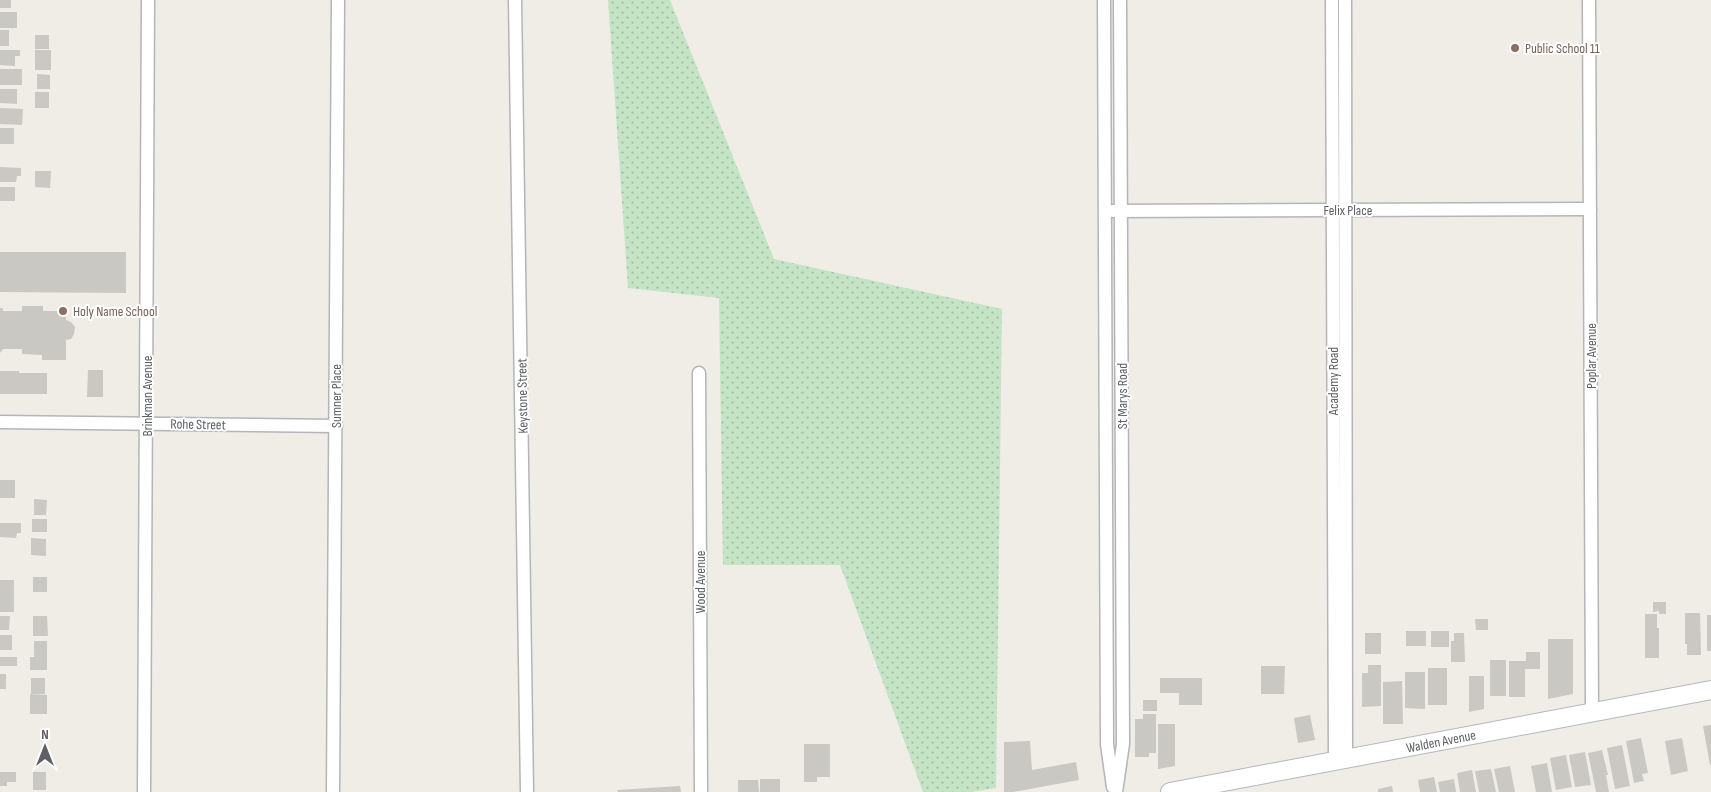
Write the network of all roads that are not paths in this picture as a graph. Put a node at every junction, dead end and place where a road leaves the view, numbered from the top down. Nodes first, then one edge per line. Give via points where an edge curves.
1 (148, 0) edge
2 (338, 0) edge
3 (515, 0) edge
4 (1104, 0) edge
5 (1120, 0) edge
6 (1332, 0) edge
7 (1344, 0) edge
8 (1589, 0) edge
9 (1338, 61) junction
10 (1105, 63) junction
11 (1120, 63) junction
12 (1590, 209) junction
13 (1339, 210) junction
14 (1105, 211) junction
15 (1121, 211) junction
16 (699, 373) dead end
17 (1106, 377) junction
18 (1122, 377) junction
19 (0, 422) edge
20 (146, 424) junction
21 (336, 426) junction
22 (1340, 549) junction
23 (1107, 593) junction
24 (1123, 593) junction
25 (1711, 690) edge
26 (1592, 712) junction
27 (1341, 761) junction
28 (144, 792) edge
29 (332, 792) edge
30 (527, 792) edge
31 (701, 792) edge
32 (1115, 792) edge
33 (1170, 792) edge

1 - 20 street, Brinkman Avenue
2 - 21 street, Sumner Place
3 - 30 street, Keystone Street
4 - 10 street, St Marys Road
5 - 11 street, St Marys Road
6 - 9 street, Academy Road
7 - 9 street, Academy Road
8 - 12 street, Poplar Avenue
9 - 13 street, Academy Road
10 - 11 street
10 - 14 street, St Marys Road
11 - 15 street, St Marys Road
12 - 13 street, Felix Place
12 - 26 street, Poplar Avenue
13 - 15 street, Felix Place
13 - 22 street, Academy Road
14 - 15 street, Felix Place
14 - 17 street, St Marys Road
15 - 18 street, St Marys Road
16 - 31 street, Wood Avenue
17 - 18 street
17 - 23 street, St Marys Road
18 - 24 street, St Marys Road
19 - 20 street, Rohe Street
20 - 21 street, Rohe Street
20 - 28 street, Brinkman Avenue
21 - 29 street, Sumner Place
22 - 27 street, Academy Road
22 - 27 street, Academy Road via 1334,731
23 - 24 street
23 - 32 street, St Marys Road via 1107,744
24 - 32 street, St Marys Road via 1123,744
25 - 26 main road, Walden Avenue
26 - 27 main road, Walden Avenue
27 - 33 main road, Walden Avenue

